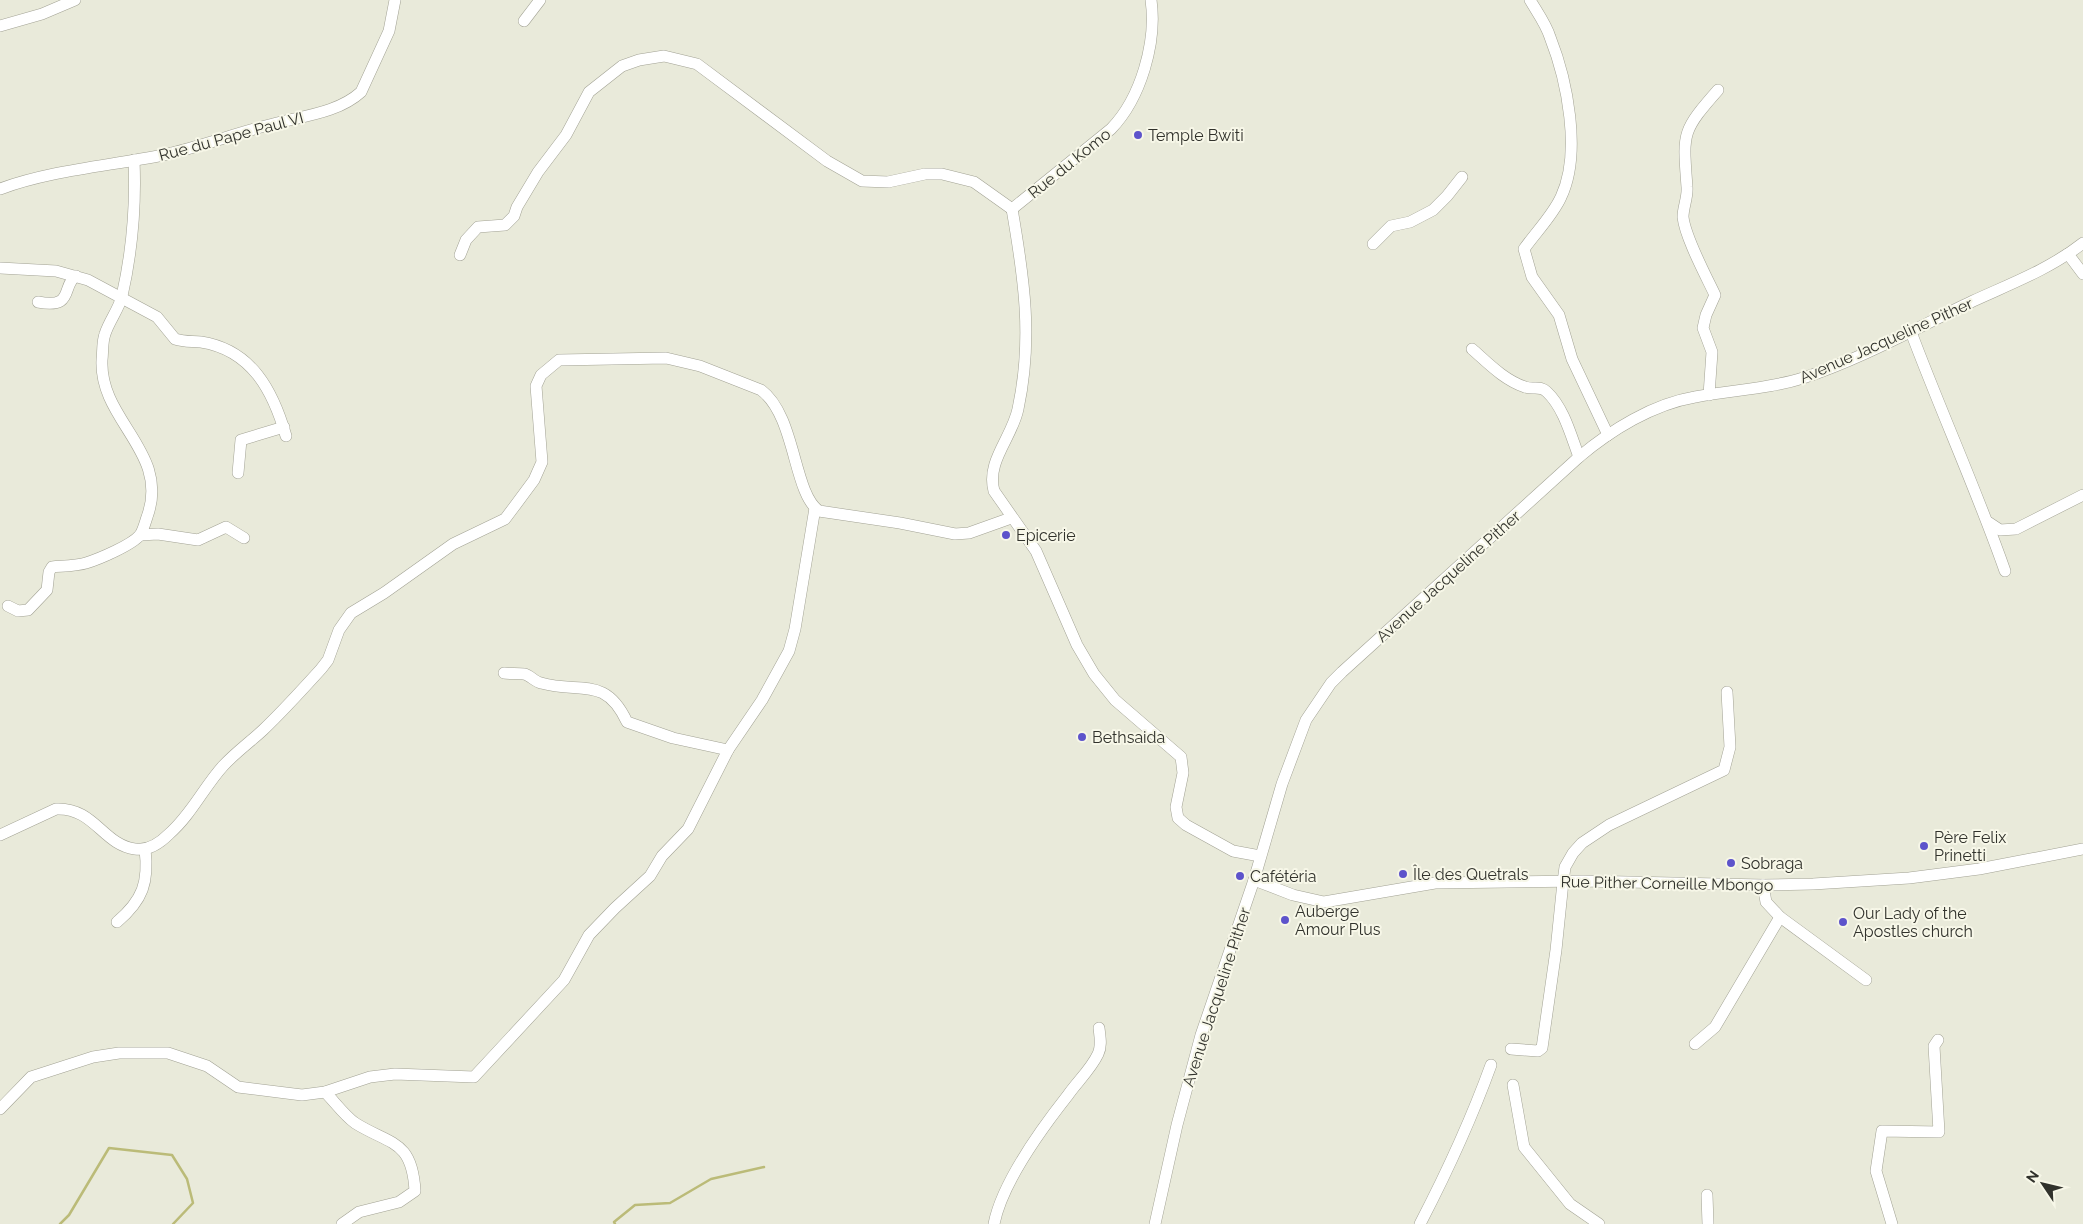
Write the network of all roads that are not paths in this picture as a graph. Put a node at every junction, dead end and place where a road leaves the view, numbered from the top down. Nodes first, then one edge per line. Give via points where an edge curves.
1 (75, 0) edge
2 (395, 0) edge
3 (540, 0) edge
4 (1151, 0) edge
5 (1530, 0) edge
6 (524, 21) dead end
7 (0, 26) edge
8 (1718, 90) dead end
9 (134, 160) junction
10 (1462, 177) dead end
11 (0, 190) edge
12 (1012, 208) junction
13 (2083, 243) edge
14 (1373, 244) dead end
15 (2068, 254) junction
16 (460, 255) dead end
17 (0, 268) edge
18 (2083, 274) edge
19 (76, 276) junction
20 (121, 298) junction
21 (38, 302) dead end
22 (1911, 332) junction
23 (1472, 349) dead end
24 (1709, 395) junction
25 (1608, 436) junction
26 (1579, 457) junction
27 (238, 473) dead end
28 (2083, 495) edge
29 (815, 508) junction
30 (1012, 518) junction
31 (1988, 522) junction
32 (140, 535) junction
33 (244, 538) dead end
34 (2005, 571) dead end
35 (8, 606) dead end
36 (504, 674) dead end
37 (1727, 692) dead end
38 (728, 750) junction
39 (0, 835) edge
40 (145, 849) junction
41 (2083, 849) edge
42 (1260, 856) junction
43 (1254, 880) junction
44 (1563, 882) junction
45 (1763, 885) junction
46 (1780, 917) junction
47 (117, 922) dead end
48 (1866, 980) dead end
49 (1099, 1028) dead end
50 (1938, 1040) dead end
51 (1695, 1044) dead end
52 (1511, 1049) dead end
53 (1492, 1065) dead end
54 (1514, 1085) dead end
55 (325, 1092) junction
56 (0, 1109) edge
57 (1708, 1195) dead end
58 (342, 1224) edge
59 (994, 1224) edge
60 (1155, 1224) edge
61 (1420, 1224) edge
62 (1598, 1224) edge
63 (1708, 1224) edge
64 (1892, 1224) edge

1 - 7 street
2 - 9 street, Rue du Pape Paul VI via 388,31 361,92 353,99 321,112
3 - 6 street
4 - 12 street, Rue du Komo via 1154,20 1147,57 1121,117 1104,135
5 - 25 street via 1550,35 1562,77 1571,157 1561,198 1524,250 1532,277 1559,315 1572,359
8 - 24 street via 1689,127 1684,154 1688,190 1683,218 1715,295 1703,328 1712,352
9 - 11 street, Rue du Pape Paul VI via 32,180
9 - 20 street via 136,194
10 - 14 street via 1433,210 1410,222 1391,226
12 - 16 street via 974,182 942,174 888,182 862,181 827,161 697,64 664,56 622,66 589,92 566,135 538,172 514,216 505,224 478,227 466,240
12 - 30 street via 1026,298 1026,353 1018,411 994,465 991,480 994,491
13 - 15 street, Avenue Jacqueline Pither
15 - 18 street
15 - 22 street, Avenue Jacqueline Pither
17 - 19 street via 56,271
19 - 20 street
19 - 21 street via 58,302
20 - 27 street via 157,317 174,339 201,342 235,354 257,373 285,432 241,440
20 - 32 street via 104,334 104,382 108,398 149,467 153,487 149,512
22 - 24 street, Avenue Jacqueline Pither via 1803,378 1774,386
22 - 31 street via 1950,435
23 - 26 street via 1506,376 1525,387 1541,388 1546,392 1565,420
24 - 25 street, Avenue Jacqueline Pither via 1663,406
25 - 26 street, Avenue Jacqueline Pither
26 - 42 street, Avenue Jacqueline Pither via 1331,682 1300,733
28 - 31 street via 2016,529 2000,530
29 - 30 street via 826,513 900,522 956,534 969,533
29 - 38 street via 789,652
29 - 40 street via 805,489 779,413 761,390 700,366 666,358 559,360 541,375 536,386 542,453 539,471 505,519 453,544 351,613 344,620 330,656 321,669 263,730 223,766 169,834
30 - 42 street via 1036,551 1077,645 1094,674 1115,700 1181,757 1184,773 1176,807 1178,818 1232,851
31 - 34 street
32 - 33 street via 158,534 198,540 226,527
32 - 35 street via 86,563 52,567 47,590 28,610 18,611
36 - 38 street via 524,674 540,683 605,693 619,704 627,722 673,738
37 - 44 street via 1730,747 1724,770 1609,825 1582,843 1565,867
38 - 55 street via 688,829 662,856 650,876 589,935 564,980 474,1077 387,1075 370,1077
39 - 40 street via 64,808 83,814 126,846
40 - 47 street via 148,869 142,889 134,907
41 - 45 street, Rue Pither Corneille Mbongo via 1979,869 1909,878
42 - 43 street, Avenue Jacqueline Pither
43 - 44 street, Rue Pither Corneille Mbongo via 1293,895 1324,902 1422,884
43 - 60 street, Avenue Jacqueline Pither via 1201,1035
44 - 45 street, Rue Pither Corneille Mbongo
44 - 52 street via 1542,1048 1538,1051
45 - 46 street via 1766,902
46 - 48 street
46 - 51 street via 1715,1026
49 - 59 street via 1098,1055 1046,1126 1004,1193
50 - 64 street via 1934,1046 1938,1132 1882,1130 1876,1171
53 - 61 street via 1467,1129
54 - 62 street via 1524,1147 1570,1204
55 - 56 street via 302,1095 238,1087 208,1066 168,1054 119,1053 93,1057 31,1077
55 - 58 street via 354,1122 393,1142 407,1157 414,1178 415,1191 399,1202 359,1212
57 - 63 street

